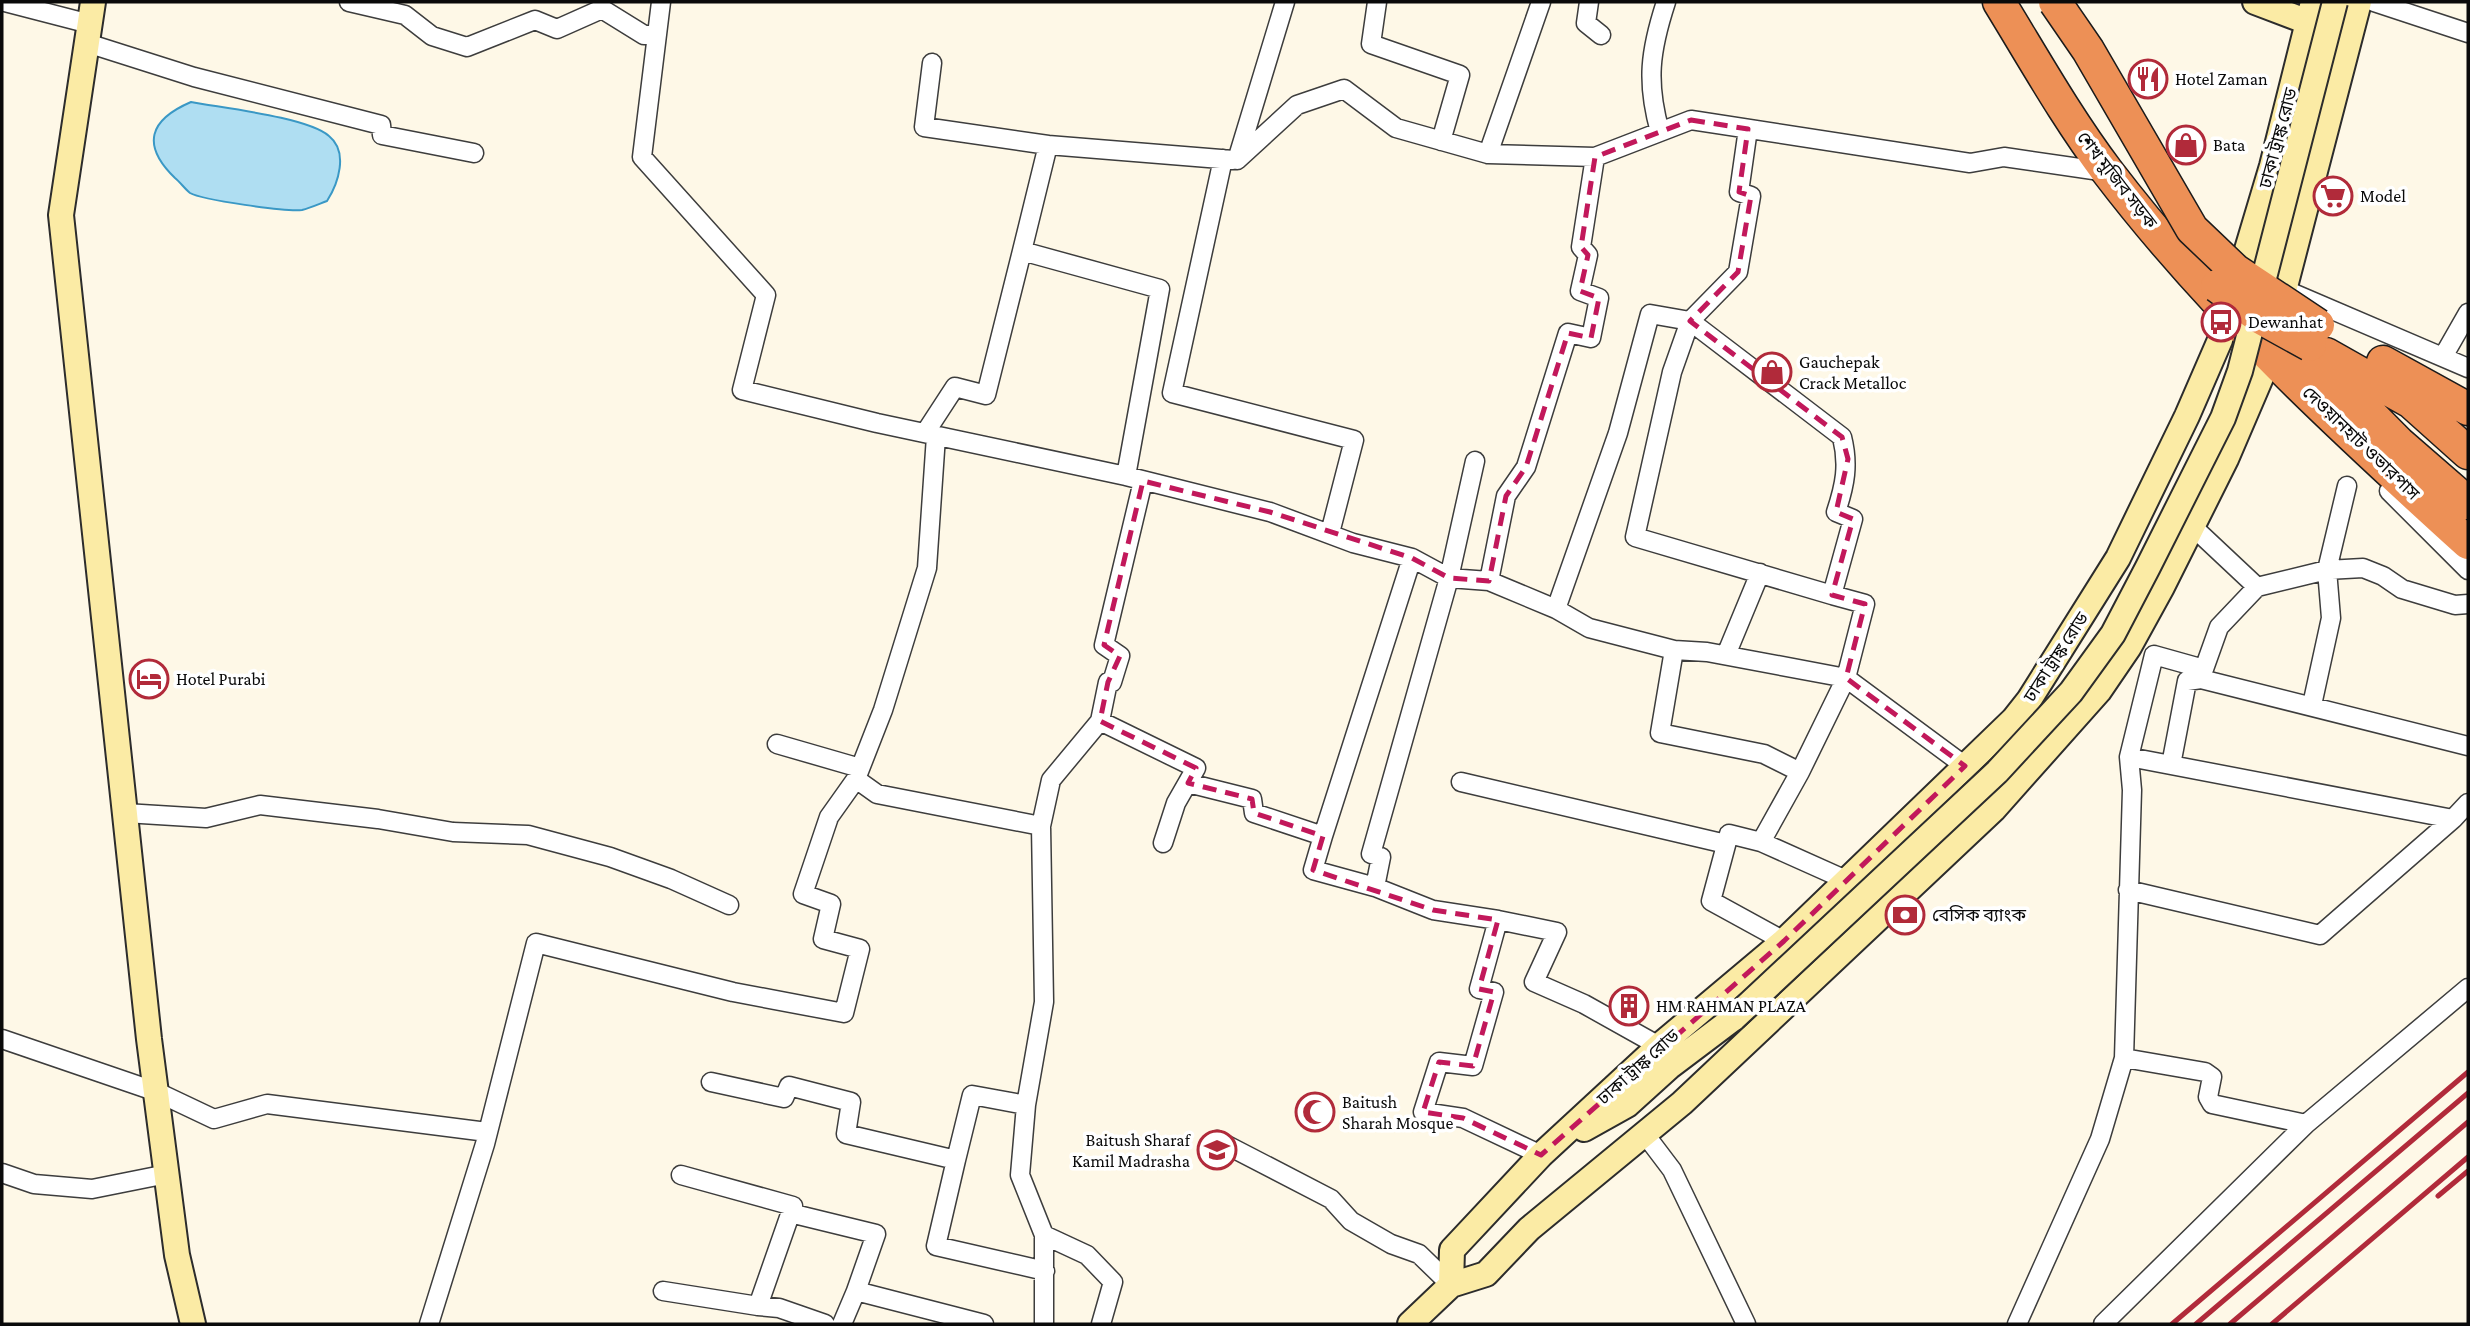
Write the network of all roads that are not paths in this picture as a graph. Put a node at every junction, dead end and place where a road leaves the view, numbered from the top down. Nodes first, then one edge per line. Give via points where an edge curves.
1 (5, 2) edge
2 (349, 2) edge
3 (661, 2) edge
4 (1285, 2) edge
5 (1377, 2) edge
6 (1541, 2) edge
7 (1589, 2) edge
8 (1666, 2) edge
9 (1998, 2) edge
10 (2015, 2) edge
11 (2046, 2) edge
12 (2054, 2) edge
13 (2255, 2) edge
14 (2335, 2) edge
15 (2359, 2) edge
16 (2374, 2) edge
17 (2310, 12) edge
18 (90, 23) edge
19 (2468, 33) edge
20 (656, 34) junction
21 (1601, 35) dead end
22 (932, 63) dead end
23 (1748, 129) junction
24 (1660, 132) junction
25 (1441, 141) junction
26 (1048, 145) junction
27 (474, 153) dead end
28 (1488, 154) junction
29 (1595, 157) junction
30 (1230, 160) junction
31 (2108, 172) junction
32 (1022, 251) junction
33 (2239, 278) junction
34 (2468, 313) edge
35 (2228, 314) junction
36 (1690, 321) junction
37 (2271, 330) junction
38 (2444, 355) junction
39 (2468, 368) edge
40 (2468, 409) edge
41 (930, 435) junction
42 (2468, 453) edge
43 (2392, 455) junction
44 (1475, 461) dead end
45 (1134, 478) junction
46 (2347, 486) dead end
47 (2468, 503) edge
48 (2192, 526) junction
49 (1329, 533) junction
50 (2468, 543) edge
51 (1412, 558) junction
52 (2327, 570) junction
53 (2468, 570) edge
54 (1760, 573) junction
55 (1449, 578) junction
56 (1489, 581) junction
57 (2257, 587) junction
58 (1832, 594) junction
59 (2468, 604) edge
60 (1556, 609) junction
61 (1674, 650) junction
62 (1726, 655) junction
63 (2203, 674) junction
64 (1846, 678) junction
65 (2312, 705) junction
66 (1100, 721) junction
67 (777, 744) dead end
68 (2468, 746) edge
69 (2129, 757) junction
70 (2171, 765) junction
71 (1965, 766) junction
72 (1800, 772) junction
73 (858, 774) junction
74 (1461, 782) dead end
75 (1188, 783) junction
76 (2468, 803) edge
77 (125, 813) junction
78 (2454, 819) junction
79 (1041, 826) junction
80 (1323, 836) junction
81 (1761, 842) junction
82 (1163, 843) dead end
83 (1726, 844) junction
84 (1846, 880) junction
85 (1375, 887) junction
86 (2128, 890) junction
87 (729, 905) dead end
88 (1498, 920) junction
89 (1784, 941) junction
90 (2468, 988) edge
91 (1726, 1024) junction
92 (2, 1039) edge
93 (1658, 1046) junction
94 (2124, 1058) junction
95 (711, 1082) dead end
96 (157, 1092) junction
97 (1026, 1105) junction
98 (2306, 1124) junction
99 (487, 1132) junction
100 (1644, 1133) junction
101 (1217, 1140) dead end
102 (1546, 1152) junction
103 (1616, 1154) junction
104 (956, 1160) junction
105 (2, 1173) edge
106 (167, 1174) junction
107 (681, 1175) dead end
108 (790, 1213) junction
109 (1044, 1235) junction
110 (1045, 1270) junction
111 (1451, 1285) junction
112 (663, 1290) dead end
113 (856, 1291) junction
114 (758, 1306) junction
115 (776, 1316) edge
116 (193, 1324) edge
117 (429, 1324) edge
118 (825, 1324) edge
119 (842, 1324) edge
120 (984, 1324) edge
121 (1044, 1324) edge
122 (1101, 1324) edge
123 (1410, 1324) edge
124 (1746, 1324) edge
125 (2017, 1324) edge
126 (2103, 1324) edge

1 - 18 street
2 - 20 street via 405,15 432,36 467,47 535,20 557,29 602,9 644,35
3 - 20 street
4 - 30 street
5 - 25 street via 1371,44 1460,75
6 - 28 street
7 - 21 street via 1586,23
8 - 24 street via 1650,68 1651,100
9 - 31 highway, শেখ মুজিব সড়ক
10 - 42 highway, bridge via 2119,171 2169,237 2217,286 2261,318 2411,402
11 - 33 highway, শেখ মুজিব সড়ক via 2148,167
12 - 40 highway, bridge via 2088,50 2192,229 2235,270 2275,299
13 - 17 main road
14 - 91 main road, ঢাকা ট্রাঙ্ক রোড, bridge via 2240,371 2223,418 2113,634 2071,692 1997,772
15 - 37 main road
16 - 19 street
17 - 33 main road, ঢাকা ট্রাঙ্ক রোড
18 - 27 street via 194,76 381,125 382,135
18 - 77 main road via 61,215
20 - 41 street via 642,157 766,296 742,390
22 - 26 street via 924,127
23 - 24 street via 1691,120
23 - 31 street via 1970,163 2004,157
23 - 36 street via 1739,192 1751,196 1738,272
24 - 29 street
25 - 28 street
25 - 30 street via 1396,128 1343,89 1297,105
26 - 30 street
26 - 32 street
28 - 29 street
29 - 56 street via 1581,247 1588,255 1580,291 1599,298 1591,338 1568,333 1526,467 1506,496
30 - 49 street via 1172,393 1354,440
31 - 35 highway, শেখ মুজিব সড়ক
32 - 41 street via 986,395 954,387
32 - 45 street via 1160,289
33 - 35 main road, ঢাকা ট্রাঙ্ক রোড
33 - 37 highway, শেখ মুজিব সড়ক
34 - 38 street
35 - 37 highway, শেখ মুজিব সড়ক
35 - 71 main road, ঢাকা ট্রাঙ্ক রোড via 2187,416 2118,558 2029,700
36 - 54 street via 1672,372 1634,537
36 - 58 street via 1842,437 1848,459 1836,512 1853,519
36 - 60 street via 1650,314 1618,432
37 - 38 street
37 - 43 highway, দেওয়ানহাট ওভারপাস
37 - 43 highway, দেওয়ানহাট ওভারপাস
37 - 48 main road via 2246,416
37 - 53 street via 2279,382
38 - 39 street
41 - 45 street
41 - 73 street via 927,568
43 - 47 highway, দেওয়ানহাট ওভারপাস
43 - 50 highway, দেওয়ানহাট ওভারপাস
44 - 55 street
45 - 49 street via 1270,512
45 - 66 street via 1104,645 1121,656 1112,682 1108,682
46 - 52 street
48 - 57 street
48 - 100 main road via 2129,647 2099,691 1994,809
49 - 51 street
51 - 55 street
51 - 80 street
52 - 57 street
52 - 59 street via 2363,568 2402,589 2455,605
52 - 65 street via 2331,618
54 - 58 street
54 - 62 street
55 - 56 street
55 - 85 street via 1371,853 1381,856
56 - 60 street
57 - 63 street via 2219,627
58 - 64 street via 1865,604
60 - 61 street via 1590,628
61 - 62 street
61 - 72 street via 1660,733 1764,754
62 - 64 street
63 - 65 street
63 - 69 street via 2154,655
63 - 70 street via 2187,681
64 - 71 street
64 - 72 street
65 - 68 street
66 - 75 street via 1196,768
66 - 79 street via 1051,780
67 - 73 street
69 - 70 street
69 - 86 street
70 - 78 street
71 - 84 main road, ঢাকা ট্রাঙ্ক রোড
72 - 81 street
73 - 79 street via 877,794
73 - 99 street via 830,817 803,894 831,904 823,939 860,949 844,1013 733,992 536,943
74 - 83 street
75 - 80 street via 1252,799 1254,813
75 - 82 street
76 - 78 street
77 - 87 street via 205,818 260,805 453,832 528,835 610,857
77 - 96 main road
78 - 86 street via 2320,934
79 - 97 street via 1044,1002
80 - 85 street via 1313,870
81 - 83 street via 1729,834
81 - 84 street
83 - 89 street via 1711,901
84 - 89 main road, ঢাকা ট্রাঙ্ক রোড
85 - 88 street via 1433,910
86 - 94 street
88 - 93 street via 1558,932 1534,982
88 - 102 street via 1479,989 1494,992 1473,1066 1439,1062 1423,1112 1463,1118
89 - 93 main road, ঢাকা ট্রাঙ্ক রোড
90 - 98 street
91 - 102 main road, ঢাকা ট্রাঙ্ক রোড via 1627,1105
91 - 103 main road, ঢাকা ট্রাঙ্ক রোড via 1660,1091
92 - 96 street
93 - 102 main road, ঢাকা ট্রাঙ্ক রোড
94 - 98 street via 2205,1072 2212,1077 2208,1097 2212,1104
94 - 125 street via 2100,1139
95 - 104 street via 784,1098 789,1086 851,1102 846,1134
96 - 99 street via 214,1119 267,1104
96 - 106 main road
97 - 104 street via 972,1095
97 - 109 street via 1020,1175
98 - 126 street
99 - 117 street
100 - 103 main road
100 - 124 street via 1672,1170
101 - 111 street via 1331,1199 1350,1221 1419,1254
102 - 111 main road, ঢাকা ট্রাঙ্ক রোড via 1452,1250
103 - 111 main road via 1529,1229 1486,1274
104 - 110 street via 936,1246
105 - 106 street via 34,1184 92,1189
106 - 116 main road via 177,1255
107 - 108 street via 793,1206
108 - 113 street via 876,1234
108 - 114 street
109 - 110 street
109 - 122 street via 1087,1255 1113,1282
110 - 121 street
111 - 123 main road
112 - 114 street
113 - 119 street
113 - 120 street
114 - 115 street
115 - 118 street

